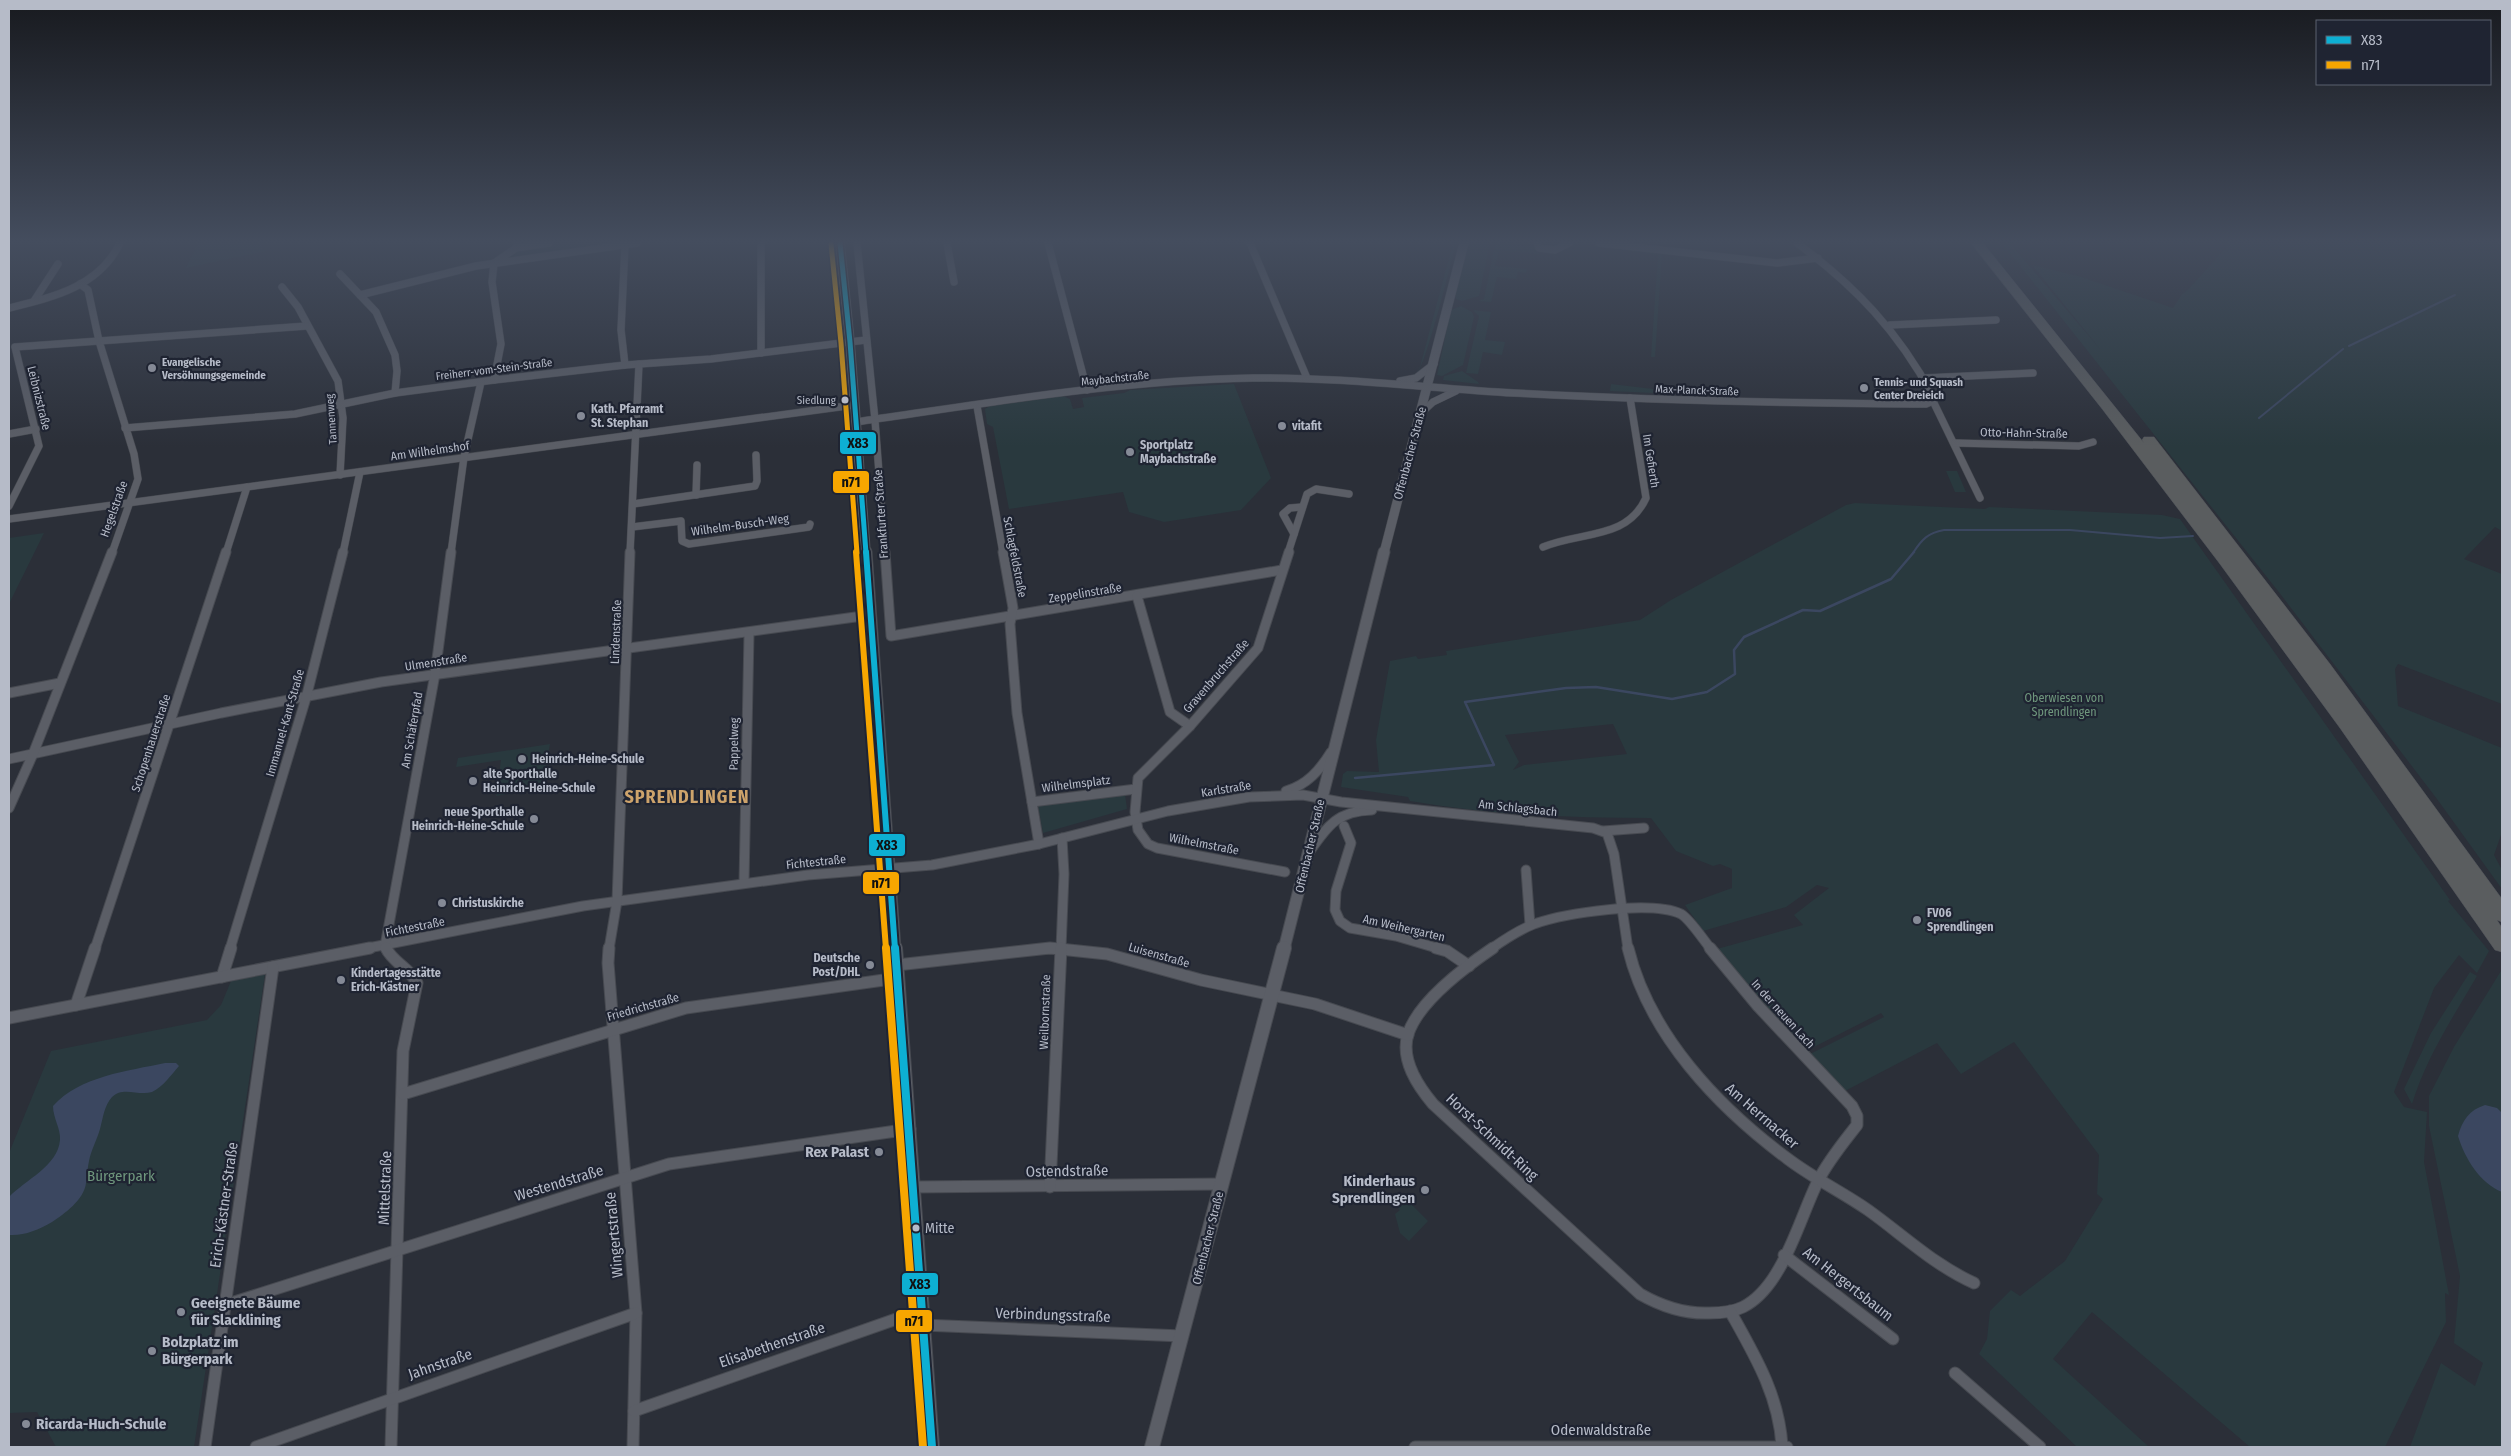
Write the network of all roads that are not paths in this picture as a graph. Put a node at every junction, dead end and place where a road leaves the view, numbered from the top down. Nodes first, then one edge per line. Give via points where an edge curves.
1 (93, 311) edge
2 (300, 311) edge
3 (375, 311) edge
4 (496, 311) edge
5 (622, 311) edge
6 (761, 311) edge
7 (847, 311) edge
8 (863, 311) edge
9 (1066, 311) edge
10 (1279, 311) edge
11 (1446, 311) edge
12 (1877, 311) edge
13 (2031, 311) edge
14 (2045, 311) edge
15 (1996, 320) dead end
16 (1890, 325) junction
17 (307, 326) junction
18 (866, 340) junction
19 (99, 341) junction
20 (850, 342) junction
21 (761, 353) junction
22 (639, 364) junction
23 (1434, 364) junction
24 (625, 365) junction
25 (2033, 373) dead end
26 (1308, 378) junction
27 (1924, 378) junction
28 (494, 380) junction
29 (481, 382) junction
30 (1377, 382) junction
31 (1428, 387) junction
32 (1086, 390) junction
33 (1459, 390) junction
34 (395, 394) junction
35 (1630, 398) junction
36 (1933, 401) junction
37 (341, 404) junction
38 (854, 405) junction
39 (976, 406) junction
40 (1422, 412) junction
41 (874, 420) junction
42 (856, 422) junction
43 (125, 428) junction
44 (36, 429) junction
45 (9, 434) edge
46 (634, 435) junction
47 (2093, 442) dead end
48 (1955, 443) junction
49 (756, 455) dead end
50 (464, 458) junction
51 (697, 465) dead end
52 (360, 472) junction
53 (340, 475) junction
54 (247, 487) junction
55 (1349, 494) dead end
56 (696, 495) junction
57 (1980, 498) dead end
58 (131, 504) junction
59 (633, 504) junction
60 (9, 506) edge
61 (1302, 507) junction
62 (9, 519) edge
63 (810, 524) dead end
64 (632, 527) junction
65 (1294, 534) junction
66 (1543, 547) dead end
67 (1282, 570) junction
68 (1137, 596) junction
69 (870, 615) junction
70 (1012, 616) junction
71 (748, 634) junction
72 (891, 636) joint
73 (627, 650) junction
74 (435, 674) junction
75 (60, 683) junction
76 (9, 692) edge
77 (306, 698) junction
78 (171, 724) junction
79 (1190, 726) junction
80 (1334, 748) junction
81 (32, 754) junction
82 (9, 759) edge
83 (1136, 789) junction
84 (1264, 795) junction
85 (1321, 798) junction
86 (1032, 802) junction
87 (9, 808) edge
88 (1417, 811) junction
89 (1136, 818) junction
90 (1344, 826) dead end
91 (1644, 828) dead end
92 (1603, 831) junction
93 (1062, 838) junction
94 (1038, 844) junction
95 (1309, 853) junction
96 (888, 869) junction
97 (1526, 870) dead end
98 (1285, 872) dead end
99 (744, 883) junction
100 (617, 901) junction
101 (1622, 909) junction
102 (2502, 914) edge
103 (1530, 925) junction
104 (2502, 944) edge
105 (385, 946) junction
106 (1060, 949) junction
107 (1469, 966) junction
108 (273, 967) junction
109 (898, 971) junction
110 (222, 977) junction
111 (1270, 996) junction
112 (76, 1005) junction
113 (9, 1018) edge
114 (613, 1029) junction
115 (1408, 1035) junction
116 (403, 1094) junction
117 (910, 1129) junction
118 (624, 1178) junction
119 (1818, 1180) junction
120 (1222, 1184) junction
121 (913, 1187) junction
122 (1050, 1187) junction
123 (398, 1248) junction
124 (1784, 1255) junction
125 (1974, 1282) dead end
126 (226, 1305) junction
127 (1730, 1311) junction
128 (636, 1313) junction
129 (922, 1318) junction
130 (1182, 1336) junction
131 (1893, 1340) dead end
132 (1955, 1373) dead end
133 (393, 1398) junction
134 (634, 1411) junction
135 (204, 1447) edge
136 (256, 1447) edge
137 (392, 1447) edge
138 (633, 1447) edge
139 (932, 1447) edge
140 (1152, 1447) edge
141 (1416, 1447) edge
142 (1631, 1447) edge
143 (1785, 1447) edge
144 (2040, 1447) edge

1 - 19 street, Hegelstraße
2 - 17 street, Tannenweg
3 - 34 street via 395,355 398,371
4 - 28 street via 501,347
5 - 24 street
6 - 21 street
7 - 20 street, Frankfurter Straße
8 - 18 street, Frankfurter Straße
9 - 32 street
10 - 26 street
11 - 23 street, Offenbacher Straße
12 - 16 street
13 - 104 highway via 2262,609 2400,796
14 - 102 highway via 2280,609
15 - 16 street
16 - 27 street
17 - 19 street
17 - 37 street, Tannenweg via 338,381
18 - 20 street, Freiherr-vom-Stein-Straße
18 - 41 street, Frankfurter Straße
19 - 43 street, Hegelstraße
19 - 44 street, Leibnizstraße via 15,347
20 - 21 street, Freiherr-vom-Stein-Straße
20 - 38 street, Frankfurter Straße
21 - 22 street, Freiherr-vom-Stein-Straße
22 - 24 street, Freiherr-vom-Stein-Straße
22 - 46 street, Lindenstraße
23 - 30 street, Maybachstraße via 1412,379
23 - 31 street, Offenbacher Straße
24 - 28 street, Freiherr-vom-Stein-Straße
25 - 27 street
26 - 30 street, Maybachstraße
26 - 32 street, Maybachstraße via 1236,379
27 - 36 street
28 - 29 street, Freiherr-vom-Stein-Straße
29 - 34 street, Freiherr-vom-Stein-Straße
29 - 50 street, Am Schäferpfad
30 - 31 street, Maybachstraße
31 - 33 street, Max-Planck-Straße
31 - 40 street, Offenbacher Straße
32 - 39 street, Maybachstraße
33 - 35 street, Max-Planck-Straße
33 - 40 street, Max-Planck-Straße
34 - 37 street, Freiherr-vom-Stein-Straße
35 - 36 street, Max-Planck-Straße via 1875,404 1926,404
35 - 66 street, Im Gefierth via 1646,498 1642,510 1617,527 1556,540
36 - 48 street
37 - 43 street, Freiherr-vom-Stein-Straße via 295,414
37 - 53 street, Tannenweg via 343,447
38 - 42 street, Frankfurter Straße
38 - 46 street, Am Wilhelmshof
39 - 41 street, Maybachstraße
39 - 70 street, Schlagfeldstraße
40 - 80 street, Offenbacher Straße
41 - 42 street, Maybachstraße
41 - 72 street, Frankfurter Straße
42 - 69 street, Frankfurter Straße
43 - 58 street, Hegelstraße via 138,479
44 - 45 street
44 - 60 street, Leibnizstraße via 39,449
46 - 50 street, Am Wilhelmshof
46 - 59 street, Lindenstraße
47 - 48 street, Otto-Hahn-Straße via 2079,446
48 - 57 street
49 - 56 street via 755,486
50 - 52 street, Am Wilhelmshof
50 - 74 street, Am Schäferpfad
51 - 56 street
52 - 53 street, Am Wilhelmshof
52 - 77 street, Immanuel-Kant-Straße via 354,508
53 - 54 street, Am Wilhelmshof
54 - 58 street, Am Wilhelmshof
54 - 78 street, Schopenhauerstraße
55 - 61 street, Gravenbruchstraße via 1312,490
56 - 59 street
58 - 62 street, Am Wilhelmshof
58 - 75 street, Hegelstraße
59 - 64 street, Lindenstraße
61 - 65 street, Gravenbruchstraße
61 - 65 street, Gravenbruchstraße via 1290,508 1283,514
63 - 64 street, Wilhelm-Busch-Weg via 689,544 682,541 681,521
64 - 73 street, Lindenstraße
65 - 67 street, Gravenbruchstraße
67 - 68 street, Zeppelinstraße
67 - 79 street, Gravenbruchstraße via 1258,648
68 - 70 street, Zeppelinstraße
68 - 79 street via 1170,712
69 - 71 street, Ulmenstraße
69 - 96 street, Frankfurter Straße
70 - 72 street, Zeppelinstraße
70 - 86 street, Schlagfeldstraße via 1017,713
71 - 73 street, Ulmenstraße
71 - 99 street, Pappelweg
73 - 74 street, Ulmenstraße
73 - 100 street, Lindenstraße
74 - 77 street, Ulmenstraße
74 - 105 street, Am Schäferpfad
75 - 76 street
75 - 81 street, Hegelstraße
77 - 78 street, Ulmenstraße
77 - 110 street, Immanuel-Kant-Straße
78 - 81 street, Ulmenstraße
78 - 112 street, Schopenhauerstraße
79 - 83 street, Gravenbruchstraße via 1138,778
80 - 84 street via 1323,766 1297,788
80 - 85 street, Offenbacher Straße
81 - 82 street, Ulmenstraße
81 - 87 street, Hegelstraße
83 - 86 street, Wilhelmsplatz
83 - 89 street, Gravenbruchstraße
84 - 85 street, Karlstraße
84 - 89 street, Karlstraße
85 - 88 street, Am Schlagsbach
85 - 95 street, Offenbacher Straße
86 - 94 street, Wilhelmsplatz
88 - 92 street, Am Schlagsbach
88 - 95 street, Am Schlagsbach via 1349,812 1330,822
89 - 93 street
89 - 98 street, Wilhelmstraße via 1141,838 1149,845
90 - 107 street, Am Weihergarten via 1351,843 1336,891 1335,910 1340,921 1350,928 1448,950
91 - 92 street
92 - 101 street, Am Herrnacker via 1612,840
93 - 94 street
93 - 106 street, Weilbornstraße via 1064,874
94 - 96 street via 932,865
95 - 111 street, Offenbacher Straße
96 - 99 street, Fichtestraße
96 - 109 street, Frankfurter Straße
97 - 103 street
99 - 100 street, Fichtestraße
100 - 105 street, Fichtestraße
100 - 114 street, Wingertstraße via 608,944
101 - 103 street via 1573,914
101 - 119 street, Am Herrnacker via 1634,969 1653,1011 1681,1055 1733,1114
101 - 119 street, In der neuen Lach via 1667,910 1683,915 1758,1006 1852,1106 1857,1124
103 - 107 street via 1508,936
105 - 108 street, Fichtestraße
105 - 116 street, Mittelstraße via 391,957 418,983 404,1042
106 - 109 street, Luisenstraße
106 - 111 street, Luisenstraße via 1115,955
106 - 122 street, Weilbornstraße
107 - 115 street via 1426,1006
108 - 110 street, Fichtestraße
108 - 126 street, Erich-Kästner-Straße
109 - 114 street, Friedrichstraße via 697,1006
109 - 117 street, Frankfurter Straße
110 - 112 street, Fichtestraße
111 - 115 street, Luisenstraße via 1315,1004
111 - 120 street, Offenbacher Straße
112 - 113 street, Fichtestraße
114 - 116 street, Friedrichstraße
114 - 118 street, Wingertstraße
115 - 127 street, Horst-Schmidt-Ring via 1410,1066 1433,1104 1631,1287 1648,1299 1677,1310 1698,1313
116 - 123 street, Mittelstraße
117 - 118 street, Westendstraße via 679,1162
117 - 121 street, Frankfurter Straße
118 - 123 street, Westendstraße
118 - 128 street, Wingertstraße
119 - 124 street, Horst-Schmidt-Ring
119 - 125 street, Am Herrnacker via 1890,1224 1955,1274
120 - 122 street, Ostendstraße
120 - 130 street, Offenbacher Straße
121 - 122 street, Ostendstraße
121 - 129 street, Frankfurter Straße
123 - 126 street, Westendstraße
123 - 133 street, Mittelstraße
124 - 127 street, Horst-Schmidt-Ring via 1764,1290 1744,1307
124 - 131 street, Am Hergertsbaum
126 - 135 street, Erich-Kästner-Straße
127 - 143 street via 1773,1394
128 - 133 street, Jahnstraße
128 - 134 street, Wingertstraße
129 - 130 street, Verbindungsstraße
129 - 134 street, Elisabethenstraße
129 - 139 street, Frankfurter Straße
130 - 140 street, Offenbacher Straße
132 - 144 street
133 - 136 street, Jahnstraße
133 - 137 street, Mittelstraße
134 - 138 street, Wingertstraße
141 - 142 street, Odenwaldstraße
142 - 143 street, Odenwaldstraße

